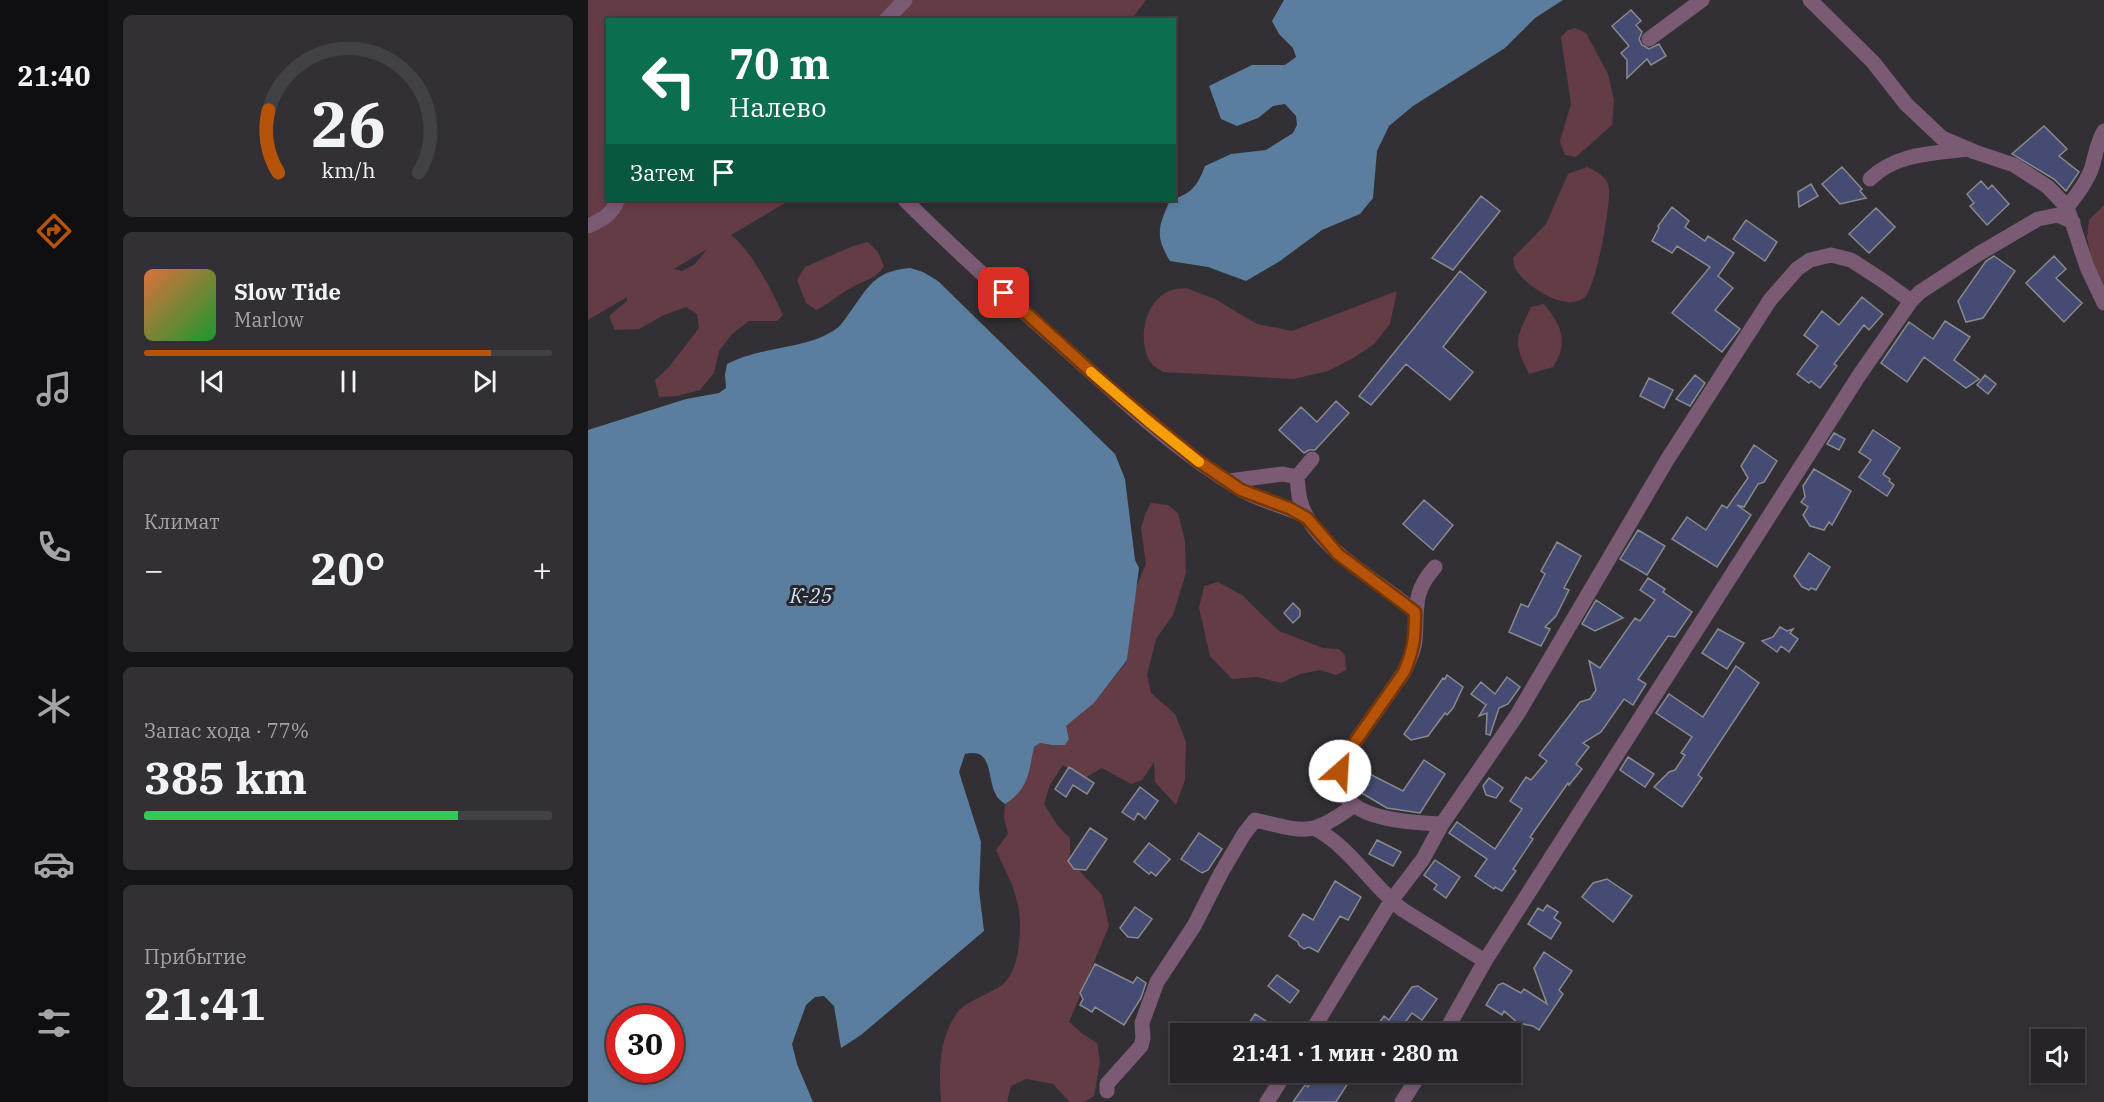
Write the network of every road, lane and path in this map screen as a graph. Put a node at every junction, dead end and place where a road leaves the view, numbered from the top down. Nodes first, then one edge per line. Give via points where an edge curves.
1 (904, 0) edge
2 (1702, 0) edge
3 (1810, 0) edge
4 (888, 18) edge
5 (1649, 39) dead end
6 (2104, 130) edge
7 (1968, 149) junction
8 (1870, 179) dead end
9 (617, 201) edge
10 (906, 201) edge
11 (2067, 207) junction
12 (2073, 222) junction
13 (588, 226) edge
14 (1911, 301) junction
15 (2104, 303) edge
16 (1312, 459) dead end
17 (1297, 477) junction
18 (1228, 481) junction
19 (1307, 518) junction
20 (1435, 567) dead end
21 (1415, 612) junction
22 (1353, 806) junction
23 (1442, 824) junction
24 (1316, 829) junction
25 (1391, 901) junction
26 (1485, 961) junction
27 (1317, 1023) edge
28 (1450, 1023) edge
29 (1279, 1083) edge
30 (1413, 1083) edge
31 (1107, 1091) dead end
32 (1267, 1102) edge
33 (1402, 1102) edge

1 - 4 street
2 - 5 street
3 - 7 street via 1942,138
6 - 11 street via 2083,187
7 - 8 street via 1915,155 1894,162
7 - 11 street via 2014,165 2048,187
9 - 13 street via 611,213
10 - 18 street via 1094,374
11 - 12 street
12 - 14 street via 2058,214 2038,219
12 - 15 street via 2087,267
14 - 23 street via 1851,260 1831,255 1810,260 1797,269 1770,300 1667,460 1517,715
14 - 26 street via 1860,374
16 - 17 street
17 - 18 street via 1283,474
17 - 19 street via 1300,502
18 - 19 street
19 - 21 street via 1338,554
20 - 21 street via 1424,580
21 - 22 street via 1415,644 1407,666 1343,761 1340,781
22 - 23 street via 1376,816
22 - 24 street
23 - 25 street via 1423,859
24 - 25 street via 1338,845
24 - 31 street via 1297,830 1255,820 1221,873 1194,926 1156,982 1142,1023 1141,1046 1107,1084
25 - 26 street
25 - 27 street
26 - 28 street
29 - 32 street
30 - 33 street

